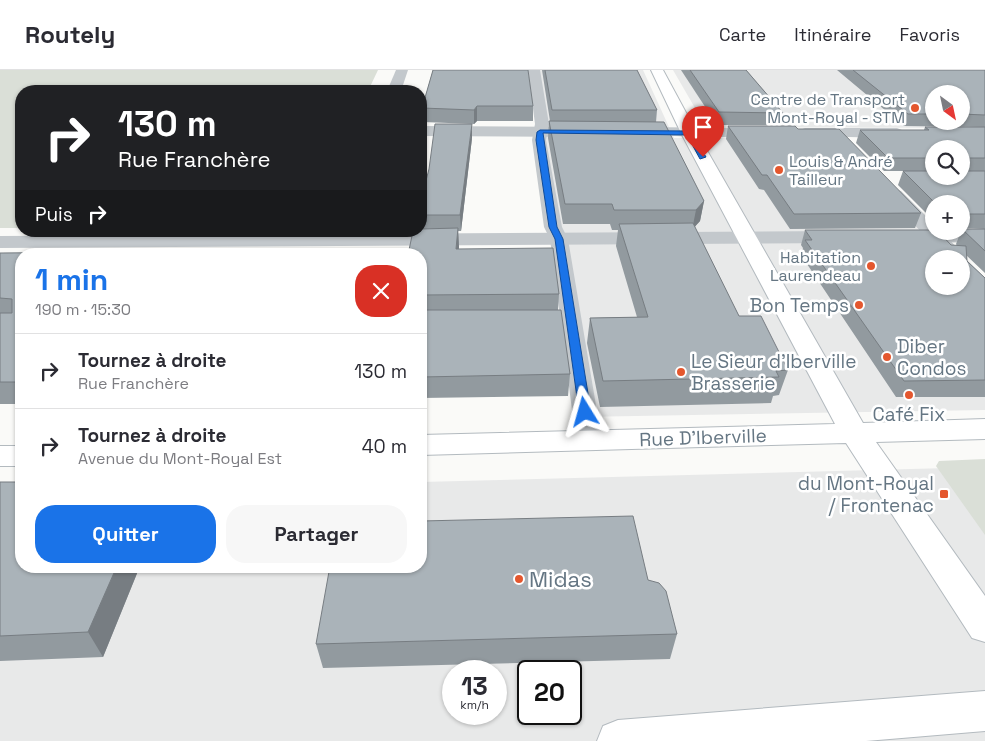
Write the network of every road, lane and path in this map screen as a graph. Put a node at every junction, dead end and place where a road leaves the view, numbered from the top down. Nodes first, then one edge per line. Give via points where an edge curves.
1 (402, 70) edge
2 (534, 70) edge
3 (657, 70) edge
4 (396, 85) edge
5 (427, 131) edge
6 (540, 132) junction
7 (599, 132) edge
8 (618, 132) edge
9 (689, 133) junction
10 (836, 133) junction
11 (916, 133) edge
12 (850, 147) edge
13 (886, 184) edge
14 (925, 225) edge
15 (970, 236) edge
16 (985, 236) edge
17 (239, 237) edge
18 (427, 237) edge
19 (859, 237) edge
20 (888, 237) edge
21 (925, 237) edge
22 (748, 238) junction
23 (559, 239) junction
24 (940, 240) edge
25 (0, 242) edge
26 (950, 250) edge
27 (985, 429) edge
28 (854, 432) junction
29 (590, 441) junction
30 (427, 445) edge
31 (0, 456) edge
32 (15, 456) edge
33 (985, 626) edge
34 (985, 711) edge
35 (618, 741) edge

1 - 4 street
2 - 6 lane via 542,124
3 - 9 main road
5 - 6 street
6 - 7 street
6 - 23 lane via 553,227
8 - 9 street
9 - 10 street
9 - 22 main road
10 - 11 street
10 - 12 lane
13 - 14 lane
15 - 16 street
17 - 25 street
18 - 23 street
19 - 22 street
20 - 21 street
22 - 23 street
22 - 28 main road
23 - 29 lane via 562,322
24 - 26 lane
27 - 28 main road, Rue D'Iberville
28 - 29 main road, Rue D'Iberville
28 - 33 main road
29 - 30 main road, Rue D'Iberville
31 - 32 main road
34 - 35 main road

